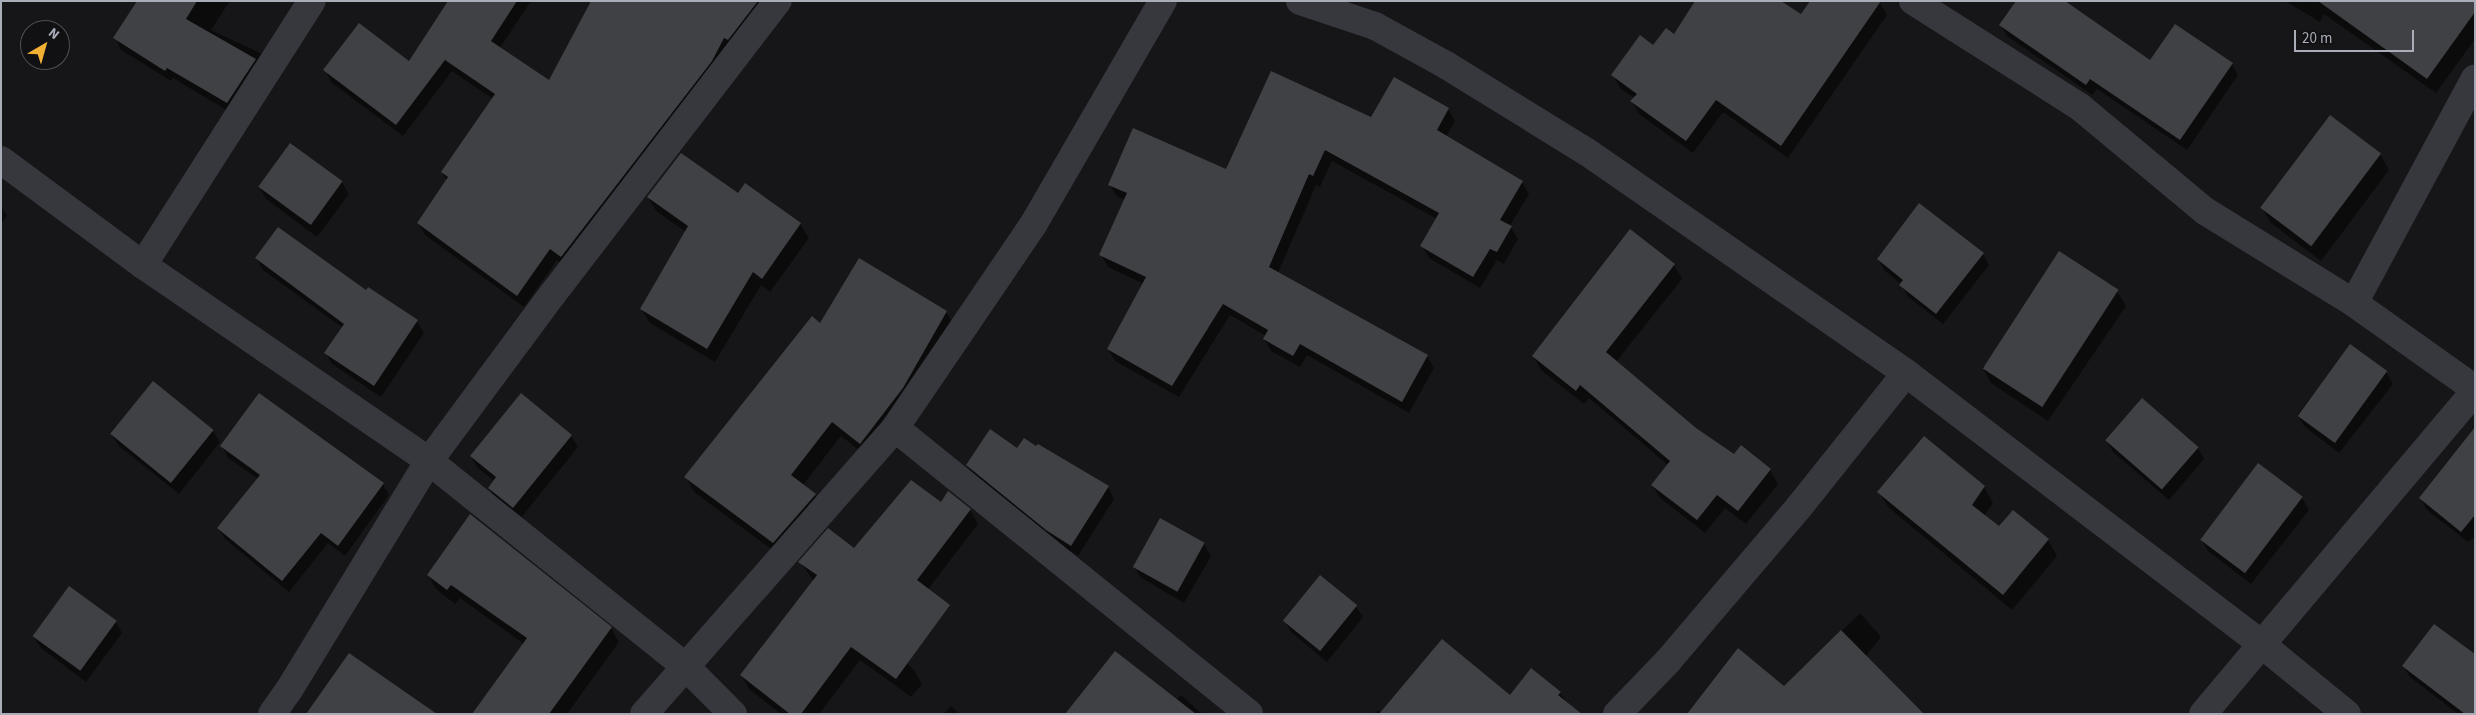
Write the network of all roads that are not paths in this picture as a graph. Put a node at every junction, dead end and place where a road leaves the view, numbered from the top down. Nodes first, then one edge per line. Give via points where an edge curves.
1 (312, 1) edge
2 (778, 1) edge
3 (1162, 1) edge
4 (1300, 1) edge
5 (1912, 1) edge
6 (2475, 78) edge
7 (1, 160) edge
8 (143, 265) junction
9 (2354, 303) junction
10 (1906, 373) junction
11 (2475, 390) edge
12 (895, 428) junction
13 (429, 461) junction
14 (2260, 643) junction
15 (685, 666) junction
16 (272, 714) edge
17 (644, 714) edge
18 (733, 714) edge
19 (1249, 714) edge
20 (1617, 714) edge
21 (2203, 714) edge
22 (2347, 714) edge

1 - 8 street
2 - 13 street
3 - 12 street via 1033,225
4 - 10 street via 1375,26 1446,65 1587,152
5 - 9 street via 2080,107 2204,211
6 - 9 street
7 - 8 street
8 - 13 street
9 - 11 street
10 - 14 street
10 - 20 street via 1693,632
11 - 14 street
12 - 15 street
12 - 19 street
13 - 15 street
13 - 16 street
14 - 21 street
14 - 22 street
15 - 17 street
15 - 18 street

